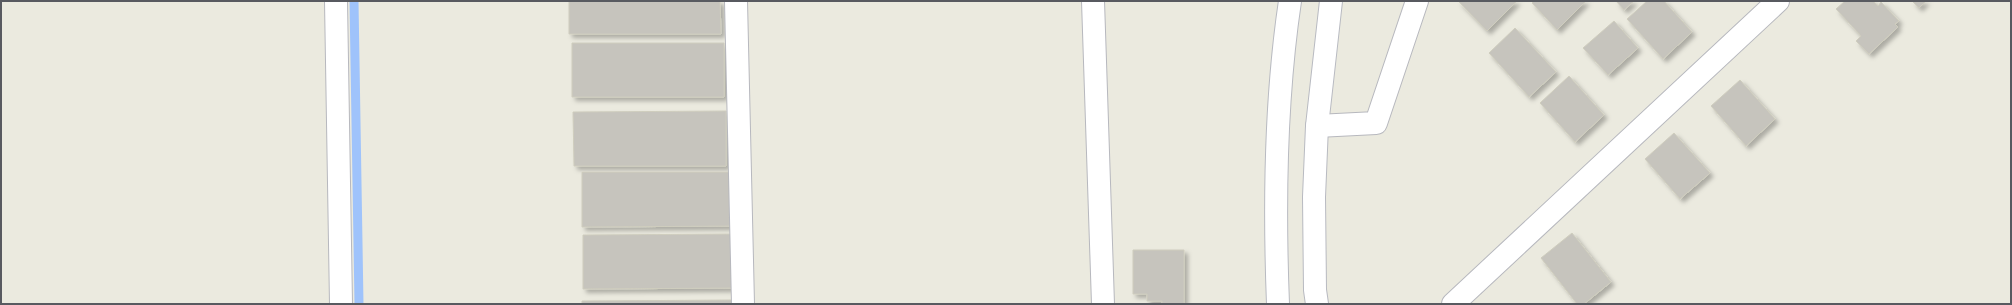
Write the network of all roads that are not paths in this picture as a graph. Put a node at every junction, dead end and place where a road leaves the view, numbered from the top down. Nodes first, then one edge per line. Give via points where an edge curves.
1 (336, 1) edge
2 (736, 1) edge
3 (1093, 1) edge
4 (1290, 1) edge
5 (1331, 1) edge
6 (1417, 1) edge
7 (1778, 1) edge
8 (1317, 126) junction
9 (341, 304) edge
10 (743, 304) edge
11 (1103, 304) edge
12 (1278, 304) edge
13 (1316, 304) edge
14 (1453, 304) edge

1 - 9 street
2 - 10 street
3 - 11 street
4 - 12 street via 1285,30 1276,164
5 - 8 street
6 - 8 street via 1376,123
7 - 14 street
8 - 13 street via 1314,197

